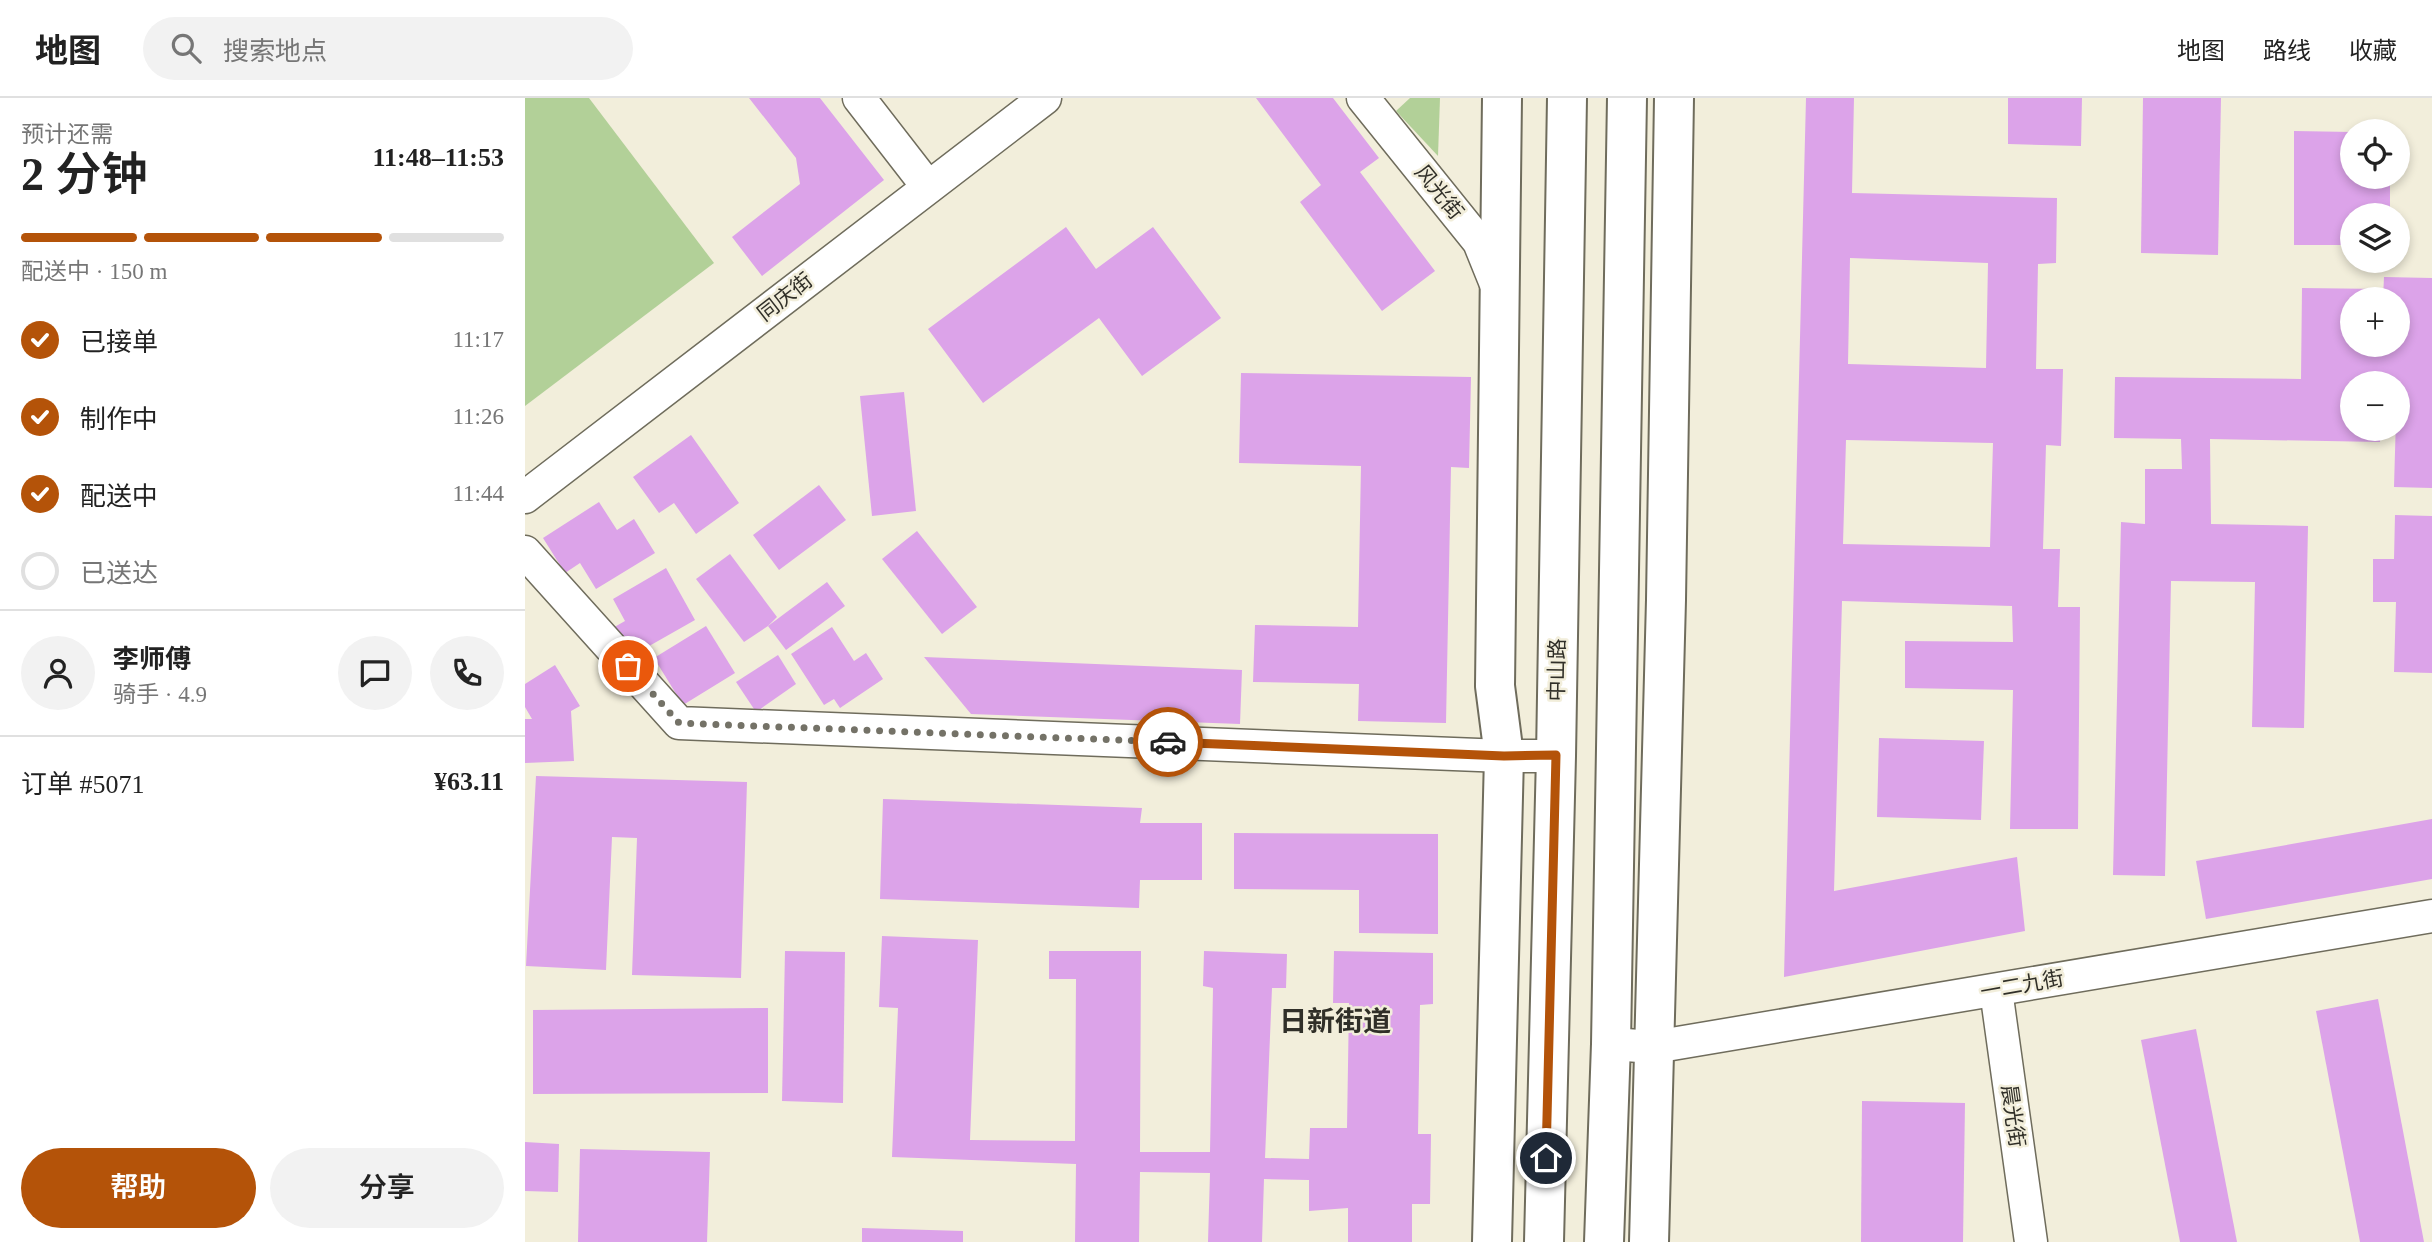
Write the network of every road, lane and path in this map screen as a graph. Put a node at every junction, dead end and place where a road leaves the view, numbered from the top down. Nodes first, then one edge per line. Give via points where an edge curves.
1 (859, 98) edge
2 (1045, 98) edge
3 (1363, 98) edge
4 (1502, 98) edge
5 (1567, 98) edge
6 (1627, 98) edge
7 (1674, 98) edge
8 (928, 187) junction
9 (1500, 295) junction
10 (525, 497) edge
11 (525, 552) edge
12 (1556, 755) junction
13 (1504, 756) junction
14 (2432, 916) edge
15 (1996, 990) junction
16 (1611, 1044) junction
17 (1654, 1047) junction
18 (1492, 1242) edge
19 (1544, 1242) edge
20 (1604, 1242) edge
21 (1649, 1242) edge
22 (2031, 1242) edge

1 - 8 street
2 - 8 street, 同庆街
3 - 9 street, 风光街 via 1479,242
4 - 9 main road
5 - 12 main road, 中山路
6 - 16 main road
7 - 17 main road
8 - 10 street, 同庆街
9 - 13 main road via 1495,686
11 - 13 street via 679,723
12 - 13 street
12 - 19 main road, 中山路
13 - 18 main road
14 - 15 street, 一二九街
15 - 17 street, 一二九街
15 - 22 street, 晨光街
16 - 17 street, 一二九街
16 - 20 main road
17 - 21 main road

